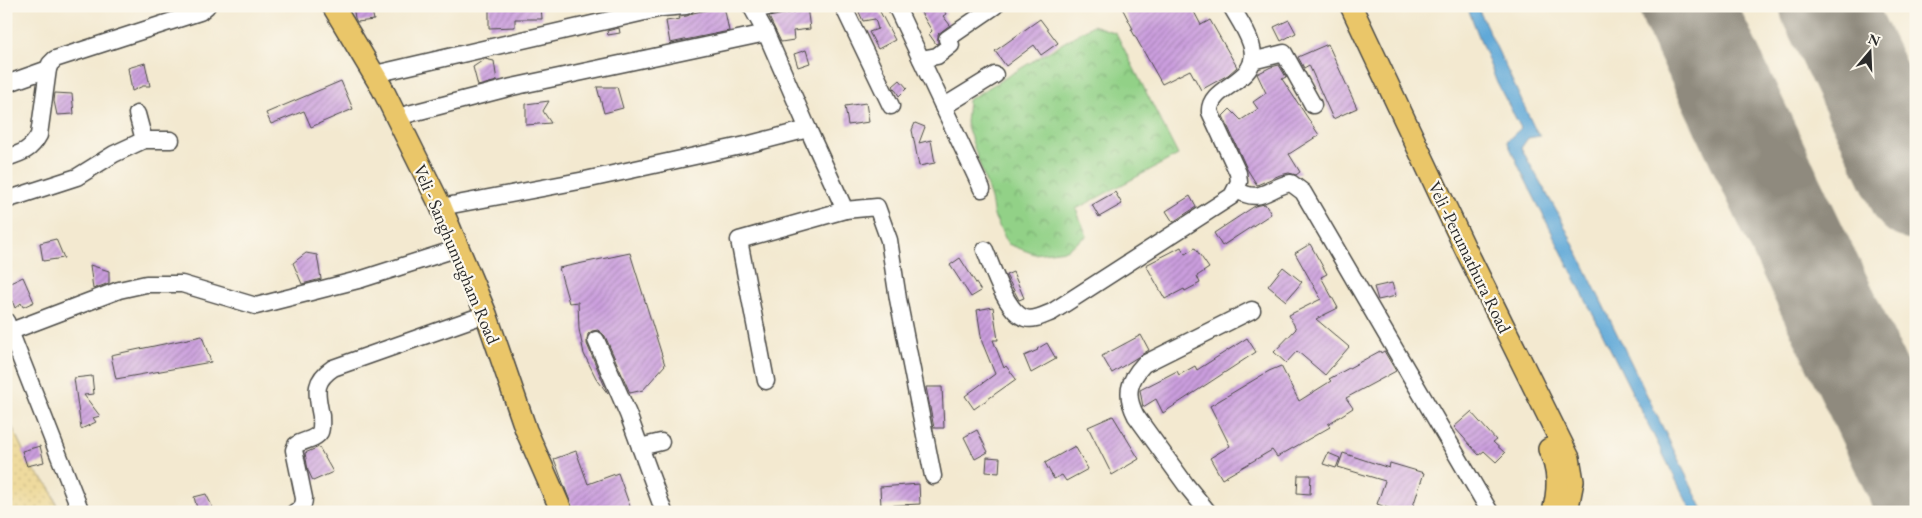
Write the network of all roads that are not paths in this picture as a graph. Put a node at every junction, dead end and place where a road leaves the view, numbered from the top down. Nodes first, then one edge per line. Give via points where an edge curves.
1 (206, 6) edge
2 (334, 6) edge
3 (686, 6) edge
4 (773, 6) edge
5 (843, 6) edge
6 (896, 6) edge
7 (995, 6) edge
8 (1231, 6) edge
9 (1339, 6) edge
10 (1351, 6) edge
11 (753, 8) edge
12 (766, 33) junction
13 (921, 59) junction
14 (1252, 61) junction
15 (48, 69) junction
16 (375, 74) junction
17 (995, 75) dead end
18 (6, 84) edge
19 (1313, 105) dead end
20 (891, 106) dead end
21 (943, 107) junction
22 (137, 114) dead end
23 (397, 117) junction
24 (808, 129) junction
25 (144, 140) junction
26 (171, 140) dead end
27 (6, 158) edge
28 (982, 189) dead end
29 (1240, 189) junction
30 (6, 200) edge
31 (440, 207) junction
32 (845, 210) junction
33 (459, 248) junction
34 (985, 250) dead end
35 (1252, 310) dead end
36 (486, 314) junction
37 (7, 328) edge
38 (596, 340) dead end
39 (766, 381) dead end
40 (661, 442) dead end
41 (640, 446) junction
42 (933, 476) dead end
43 (81, 512) edge
44 (295, 512) edge
45 (562, 512) edge
46 (664, 512) edge
47 (1208, 512) edge
48 (1490, 512) edge
49 (1553, 512) edge
50 (1567, 512) edge

1 - 15 street via 200,12 62,56
2 - 16 main road, Veli - Sanghumugham Road
3 - 16 street via 662,8
4 - 11 street
5 - 20 street
6 - 13 street
7 - 13 street via 947,40 951,45 937,56
8 - 14 street via 1251,44
9 - 49 main road via 1510,372 1556,463 1558,490
10 - 50 main road, Veli -Perumathura Road via 1569,458 1573,481
11 - 12 street
12 - 23 street via 512,87
12 - 24 street
13 - 21 street
14 - 19 street via 1284,54
14 - 29 street via 1243,77 1213,99 1210,105 1210,112 1238,173
15 - 18 street
15 - 27 street via 35,144 26,152
16 - 23 main road, Veli - Sanghumugham Road
17 - 21 street
21 - 28 street
22 - 25 street
23 - 31 main road, Veli - Sanghumugham Road
24 - 31 street via 585,180
24 - 32 street
25 - 26 street
25 - 30 street via 77,177
29 - 34 street via 1052,312 1032,319 1012,308
29 - 48 street via 1256,197 1291,183 1303,192
31 - 33 main road, Veli - Sanghumugham Road
32 - 39 street via 739,240
32 - 42 street via 877,207 889,240
33 - 36 main road, Veli - Sanghumugham Road
33 - 37 street via 362,279 256,306 182,284 146,284
35 - 47 street via 1144,364 1133,376 1131,405 1136,416
36 - 44 street via 333,368 319,379 320,433 296,445 294,450 304,498 304,505
36 - 45 main road, Veli - Sanghumugham Road via 526,430
37 - 43 street
38 - 41 street
40 - 41 street
41 - 46 street

